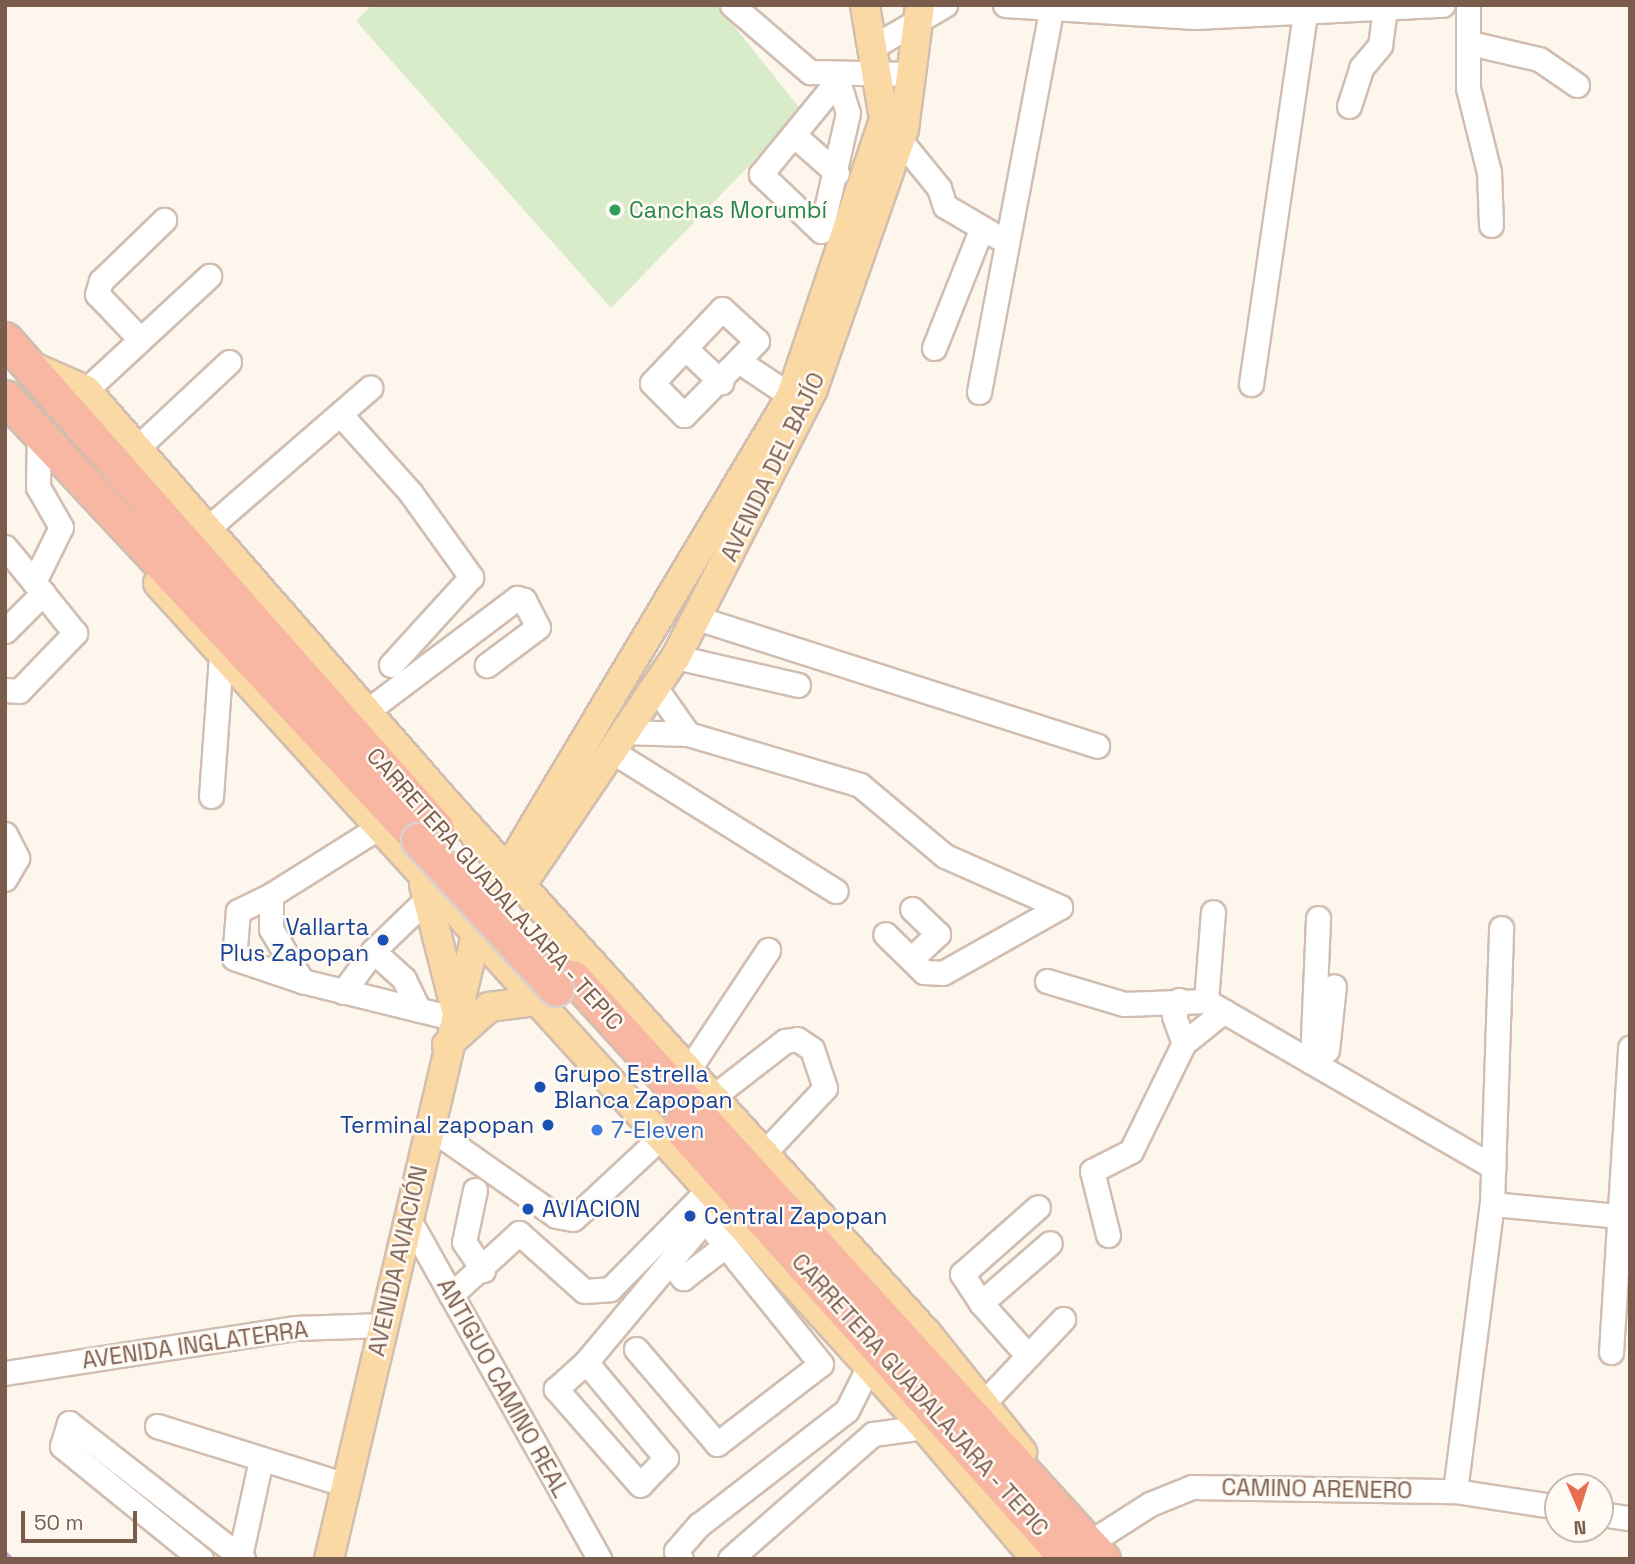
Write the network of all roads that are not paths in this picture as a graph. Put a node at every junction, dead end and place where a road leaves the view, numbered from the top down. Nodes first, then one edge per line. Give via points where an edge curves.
1 (732, 5) edge
2 (865, 5) edge
3 (1005, 5) edge
4 (1443, 5) edge
5 (1468, 5) edge
6 (1385, 8) junction
7 (929, 10) edge
8 (1051, 10) junction
9 (1305, 12) junction
10 (1470, 43) junction
11 (876, 45) junction
12 (880, 73) junction
13 (912, 74) junction
14 (840, 79) junction
15 (1577, 85) dead end
16 (1349, 106) dead end
17 (820, 107) junction
18 (846, 127) junction
19 (794, 136) junction
20 (900, 140) junction
21 (837, 173) junction
22 (164, 220) dead end
23 (1491, 225) dead end
24 (981, 230) junction
25 (1003, 240) junction
26 (209, 276) dead end
27 (5, 339) edge
28 (140, 339) junction
29 (685, 348) junction
30 (934, 348) dead end
31 (229, 362) dead end
32 (740, 362) junction
33 (31, 366) junction
34 (722, 382) junction
35 (1251, 384) dead end
36 (370, 388) dead end
37 (86, 390) junction
38 (979, 392) dead end
39 (791, 396) junction
40 (5, 397) edge
41 (340, 414) junction
42 (44, 438) junction
43 (137, 448) junction
44 (207, 528) junction
45 (5, 547) edge
46 (39, 587) junction
47 (697, 618) junction
48 (5, 631) edge
49 (221, 654) junction
50 (676, 657) junction
51 (391, 665) dead end
52 (487, 665) dead end
53 (798, 685) dead end
54 (655, 687) junction
55 (5, 690) edge
56 (367, 711) junction
57 (688, 734) junction
58 (618, 741) junction
59 (1097, 746) dead end
60 (211, 796) dead end
61 (413, 828) junction
62 (5, 834) edge
63 (514, 877) junction
64 (5, 878) edge
65 (425, 888) junction
66 (836, 891) dead end
67 (271, 895) junction
68 (912, 909) dead end
69 (1213, 912) dead end
70 (1318, 918) dead end
71 (1501, 928) dead end
72 (885, 934) dead end
73 (768, 950) dead end
74 (373, 951) junction
75 (478, 952) junction
76 (911, 959) junction
77 (302, 981) junction
78 (1047, 981) dead end
79 (566, 983) junction
80 (1334, 986) dead end
81 (343, 992) junction
82 (1179, 1000) junction
83 (1215, 1006) junction
84 (419, 1010) junction
85 (452, 1023) junction
86 (1184, 1043) junction
87 (1630, 1048) edge
88 (1312, 1062) junction
89 (689, 1069) junction
90 (1337, 1076) junction
91 (714, 1096) junction
92 (429, 1127) junction
93 (661, 1137) junction
94 (764, 1153) junction
95 (1493, 1167) junction
96 (475, 1189) dead end
97 (1492, 1203) junction
98 (711, 1205) junction
99 (1038, 1207) dead end
100 (1619, 1216) junction
101 (408, 1218) junction
102 (1108, 1235) dead end
103 (1050, 1243) dead end
104 (725, 1246) junction
105 (670, 1262) junction
106 (483, 1270) junction
107 (451, 1295) junction
108 (981, 1303) junction
109 (1063, 1320) dead end
110 (385, 1325) junction
111 (846, 1346) junction
112 (636, 1349) dead end
113 (1611, 1352) dead end
114 (1028, 1356) junction
115 (586, 1362) junction
116 (821, 1364) junction
117 (867, 1370) junction
118 (5, 1373) edge
119 (979, 1407) junction
120 (157, 1426) dead end
121 (924, 1427) junction
122 (261, 1460) junction
123 (346, 1485) junction
124 (1455, 1491) junction
125 (1544, 1505) edge
126 (1083, 1546) edge
127 (242, 1557) edge
128 (201, 1559) edge
129 (329, 1559) edge
130 (598, 1559) edge
131 (681, 1559) edge
132 (730, 1559) edge
133 (1036, 1559) edge

1 - 14 street via 796,65
2 - 11 main road, AVENIDA DEL BAJÍO
3 - 8 street
4 - 6 street
5 - 10 street
6 - 9 street
6 - 16 street via 1380,45 1361,68
7 - 11 street
7 - 13 main road, AVENIDA DEL BAJÍO
8 - 9 street via 1195,17
8 - 25 street
9 - 35 street
10 - 15 street via 1539,59
10 - 23 street via 1471,117 1486,155
11 - 12 main road, AVENIDA DEL BAJÍO
12 - 13 street
12 - 14 street
12 - 39 main road, AVENIDA DEL BAJÍO via 884,119
13 - 20 main road, AVENIDA DEL BAJÍO
14 - 17 street
14 - 18 street via 848,104
17 - 18 street
17 - 19 street
18 - 21 street
19 - 21 street
19 - 21 street via 761,174 821,231
20 - 24 street via 939,188 945,206
20 - 47 main road, AVENIDA DEL BAJÍO via 813,389
22 - 28 street via 101,281 97,293
24 - 25 street
24 - 30 street
25 - 38 street
26 - 28 street
27 - 33 highway, CARRETERA GUADALAJARA - TEPIC
28 - 37 street
29 - 32 street via 727,309 756,336
29 - 34 street
29 - 34 street via 652,383 655,389 684,415
31 - 43 street
32 - 34 street
32 - 39 street
33 - 37 main road
33 - 61 highway, CARRETERA GUADALAJARA - TEPIC
36 - 41 street
37 - 43 main road
39 - 63 main road, AVENIDA DEL BAJÍO
40 - 42 highway, CARRETERA GUADALAJARA - TEPIC
41 - 44 street
41 - 51 street via 410,492 471,577
42 - 46 street via 38,487 61,527
42 - 49 main road via 60,474
42 - 61 highway, CARRETERA GUADALAJARA - TEPIC
43 - 44 main road
44 - 56 main road
45 - 46 street
46 - 48 street
46 - 55 street via 75,633 19,691
47 - 50 main road, AVENIDA DEL BAJÍO
47 - 59 street
49 - 60 street
49 - 61 main road
50 - 53 street
50 - 54 main road, AVENIDA DEL BAJÍO
52 - 56 street via 538,627 524,600 517,598
54 - 57 street
54 - 58 main road, AVENIDA DEL BAJÍO
56 - 61 main road
57 - 58 street
57 - 76 street via 860,785 944,856 1060,907 943,973 924,972
58 - 63 main road, AVENIDA DEL BAJÍO
58 - 66 street
61 - 63 main road
61 - 65 main road
61 - 67 street
61 - 79 highway, CARRETERA GUADALAJARA - TEPIC, bridge
62 - 64 street via 17,859
63 - 75 main road, AVENIDA AVIACIÓN
63 - 79 main road
65 - 74 street
65 - 75 main road
65 - 85 main road
67 - 77 street via 271,929
67 - 77 street via 238,911 234,958
68 - 76 street via 938,934
69 - 83 street
70 - 88 street
71 - 95 street
72 - 76 street
73 - 89 street
74 - 81 street
74 - 84 street via 404,978
75 - 79 main road
75 - 85 main road, AVENIDA AVIACIÓN
77 - 81 street
78 - 82 street via 1124,1004
79 - 85 main road
79 - 89 main road
79 - 93 main road
79 - 119 highway, CARRETERA GUADALAJARA - TEPIC
79 - 126 highway, CARRETERA GUADALAJARA - TEPIC
80 - 90 street via 1327,1048
81 - 84 street
82 - 83 street
82 - 86 street via 1174,1016
83 - 86 street
83 - 88 street
84 - 85 street
85 - 92 main road, AVENIDA AVIACIÓN
86 - 102 street via 1131,1150 1092,1171
87 - 100 street
88 - 90 street
89 - 91 main road
90 - 95 street
91 - 94 main road
91 - 94 street via 785,1041 797,1039 812,1049 825,1088
92 - 93 street via 556,1216 573,1219
92 - 101 main road, AVENIDA AVIACIÓN
93 - 98 main road
94 - 119 main road
95 - 97 street
96 - 106 street via 464,1242
97 - 100 street
97 - 124 street
98 - 104 street
98 - 105 street
98 - 106 street via 610,1289 584,1291 526,1233 519,1233
98 - 111 main road
99 - 108 street via 962,1274
100 - 113 street
101 - 107 street, ANTIGUO CAMINO REAL
101 - 110 main road, AVENIDA AVIACIÓN
103 - 108 street
104 - 105 street via 683,1278
104 - 116 street
105 - 115 street
106 - 107 street
107 - 130 street, ANTIGUO CAMINO REAL
108 - 114 street
109 - 114 street
110 - 118 street, AVENIDA INGLATERRA via 295,1328
110 - 123 main road, AVENIDA AVIACIÓN
111 - 116 street
111 - 117 main road
112 - 116 street via 717,1444
114 - 119 street
115 - 115 street via 557,1392 640,1485 666,1458
117 - 121 main road
117 - 131 street via 847,1410 699,1525 676,1551
119 - 126 highway, CARRETERA GUADALAJARA - TEPIC
120 - 122 street
121 - 132 street via 873,1434
121 - 133 main road
122 - 123 street
122 - 127 street
123 - 129 main road, AVENIDA AVIACIÓN
124 - 125 street, CAMINO ARENERO
124 - 126 street, CAMINO ARENERO via 1192,1487 1150,1503
127 - 128 street via 69,1423 62,1446

